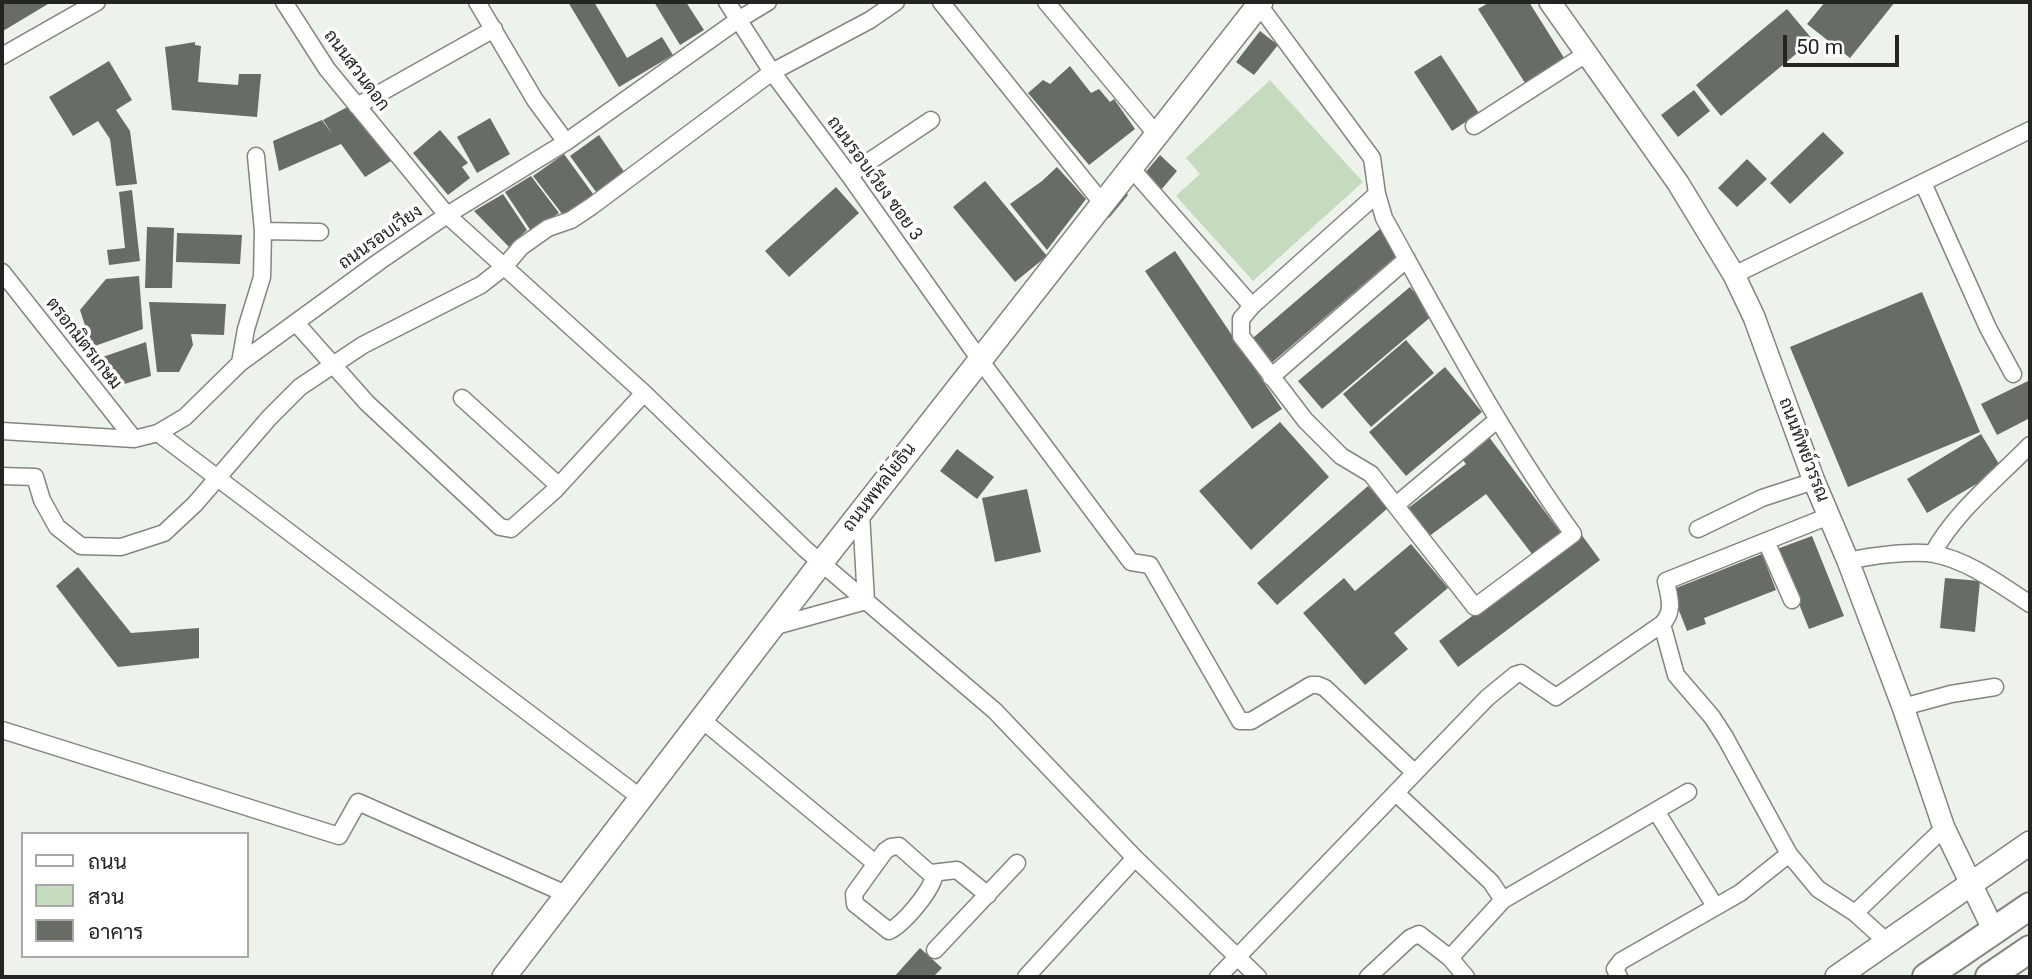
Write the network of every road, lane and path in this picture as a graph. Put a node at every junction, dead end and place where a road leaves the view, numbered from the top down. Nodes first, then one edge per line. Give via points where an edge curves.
1 (97, 2) edge
2 (284, 2) edge
3 (477, 2) edge
4 (727, 2) edge
5 (768, 2) edge
6 (896, 2) edge
7 (942, 2) edge
8 (1046, 2) edge
9 (1550, 2) edge
10 (1260, 3) edge
11 (738, 20) junction
12 (494, 29) junction
13 (1586, 54) junction
14 (2, 56) edge
15 (772, 72) junction
16 (357, 106) junction
17 (930, 120) dead end
18 (1474, 126) dead end
19 (2030, 130) edge
20 (1157, 135) junction
21 (566, 142) junction
22 (256, 156) dead end
23 (1131, 168) junction
24 (849, 175) junction
25 (1923, 183) junction
26 (1377, 194) junction
27 (1103, 204) junction
28 (447, 215) junction
29 (262, 231) junction
30 (320, 232) dead end
31 (1407, 259) junction
32 (504, 267) junction
33 (2, 272) edge
34 (1734, 275) junction
35 (1252, 306) junction
36 (296, 323) junction
37 (980, 360) junction
38 (240, 363) junction
39 (332, 365) junction
40 (2012, 374) dead end
41 (1271, 377) junction
42 (644, 393) junction
43 (461, 398) dead end
44 (1497, 420) junction
45 (2, 431) edge
46 (158, 433) junction
47 (134, 439) junction
48 (2030, 445) edge
49 (2, 476) edge
50 (217, 478) junction
51 (1814, 481) junction
52 (558, 485) junction
53 (1396, 505) junction
54 (861, 513) junction
55 (1829, 516) junction
56 (1698, 529) dead end
57 (1766, 541) junction
58 (1933, 553) junction
59 (1848, 561) junction
60 (821, 563) junction
61 (1791, 600) dead end
62 (866, 601) junction
63 (2030, 604) edge
64 (1662, 624) junction
65 (772, 626) junction
66 (1995, 687) dead end
67 (1903, 707) junction
68 (701, 719) junction
69 (2, 730) edge
70 (1415, 774) junction
71 (1688, 792) dead end
72 (1396, 793) junction
73 (641, 798) junction
74 (1656, 811) junction
75 (1944, 828) junction
76 (2030, 843) edge
77 (1789, 854) junction
78 (1135, 858) junction
79 (875, 863) junction
80 (1017, 863) dead end
81 (931, 873) junction
82 (1970, 885) junction
83 (566, 894) junction
84 (988, 895) junction
85 (1503, 901) junction
86 (1715, 906) junction
87 (2030, 906) edge
88 (1854, 913) junction
89 (1994, 931) junction
90 (1887, 942) junction
91 (2030, 949) edge
92 (935, 950) dead end
93 (1236, 958) junction
94 (1450, 958) junction
95 (2002, 973) edge
96 (503, 977) edge
97 (1026, 977) edge
98 (1218, 977) edge
99 (1258, 977) edge
100 (1368, 977) edge
101 (1466, 977) edge
102 (1619, 977) edge
103 (1837, 977) edge
104 (1926, 977) edge

1 - 14 street
2 - 16 street, ถนนสวนดอก
3 - 12 street
4 - 11 street, ถนนรอบเวียง ซอย 3
5 - 11 street, ถนนรอบเวียง
6 - 15 street
7 - 27 street
8 - 20 street
9 - 13 street, ถนนทิพย์วรรณ
10 - 20 main road, ถนนพหลโยธิน
10 - 26 street via 1372,158
11 - 15 street, ถนนรอบเวียง ซอย 3
11 - 21 street, ถนนรอบเวียง
12 - 16 street
12 - 21 street via 535,100
13 - 18 street
13 - 34 street, ถนนทิพย์วรรณ via 1678,183
15 - 24 street, ถนนรอบเวียง ซอย 3
15 - 32 street via 592,206 521,247
16 - 28 street, ถนนสวนดอก
17 - 24 street
19 - 25 street
20 - 23 main road, ถนนพหลโยธิน
21 - 28 street, ถนนรอบเวียง
22 - 29 street
23 - 27 main road, ถนนพหลโยธิน
23 - 35 street
24 - 37 street, ถนนรอบเวียง ซอย 3
25 - 34 street
25 - 40 street
26 - 31 street via 1384,218
26 - 35 street
27 - 37 main road, ถนนพหลโยธิน
28 - 32 street, ถนนสวนดอก
28 - 36 street, ถนนรอบเวียง
29 - 30 street
29 - 38 street via 262,277
31 - 41 street
31 - 44 street
32 - 39 street via 481,285
32 - 42 street, ถนนสวนดอก
33 - 47 street, ตรอกมิตรเกษม
34 - 51 street, ถนนทิพย์วรรณ
35 - 41 street via 1241,319 1241,336
36 - 38 street, ถนนรอบเวียง
36 - 39 street
37 - 54 main road, ถนนพหลโยธิน
37 - 70 street, ถนนรอบเวียง ซอย 3 via 1131,562 1150,565 1240,721 1251,721 1318,685
38 - 46 street, ถนนรอบเวียง via 186,417
39 - 50 street via 300,387
39 - 52 street via 500,527 511,529
41 - 53 street via 1304,420 1341,456 1371,474
42 - 52 street
42 - 60 street, ถนนสวนดอก
43 - 52 street
44 - 53 street
44 - 53 street via 1573,534 1475,607
45 - 47 street, ถนนรอบเวียง
46 - 47 street, ถนนรอบเวียง
46 - 50 street
48 - 58 street via 1959,516
49 - 50 street via 35,477 57,527 80,546 121,547 164,533
50 - 73 street
51 - 55 street, ถนนทิพย์วรรณ
51 - 56 street via 1762,498
54 - 60 main road, ถนนพหลโยธิน
54 - 62 street
55 - 57 street
55 - 59 street, ถนนทิพย์วรรณ
57 - 61 street
57 - 64 street via 1666,581 1670,615
58 - 59 street
58 - 63 street via 1963,564
59 - 67 street, ถนนทิพย์วรรณ
60 - 62 street, ถนนสวนดอก
60 - 65 main road, ถนนพหลโยธิน
62 - 65 street
62 - 78 street, ถนนสวนดอก via 995,711
64 - 70 street via 1556,697 1521,673 1516,675 1487,698
64 - 77 street via 1676,675 1725,737
65 - 68 main road, ถนนพหลโยธิน
66 - 67 street
67 - 75 street, ถนนทิพย์วรรณ
68 - 73 main road, ถนนพหลโยธิน
68 - 79 street
69 - 83 street via 339,836 358,802
70 - 72 street
71 - 74 street
72 - 85 street via 1491,882
72 - 93 street
73 - 83 main road, ถนนพหลโยธิน
74 - 85 street
74 - 86 street
75 - 82 street, ถนนทิพย์วรรณ
75 - 88 street
76 - 82 main road
77 - 86 street via 1740,894
77 - 88 street via 1818,889
78 - 93 street, ถนนสวนดอก
78 - 97 street
79 - 81 street via 884,851 900,846
79 - 81 street via 853,899 889,931 899,926 932,883
80 - 84 street
81 - 84 street via 957,870
82 - 89 street, ถนนทิพย์วรรณ
82 - 90 main road
83 - 96 main road, ถนนพหลโยธิน
84 - 92 street
85 - 94 street
86 - 102 street via 1620,961 1615,969
87 - 89 highway
88 - 90 street
89 - 95 highway
89 - 104 highway
90 - 103 main road
91 - 95 highway
93 - 98 street
93 - 99 street, ถนนสวนดอก
94 - 100 street via 1419,934
94 - 101 street

